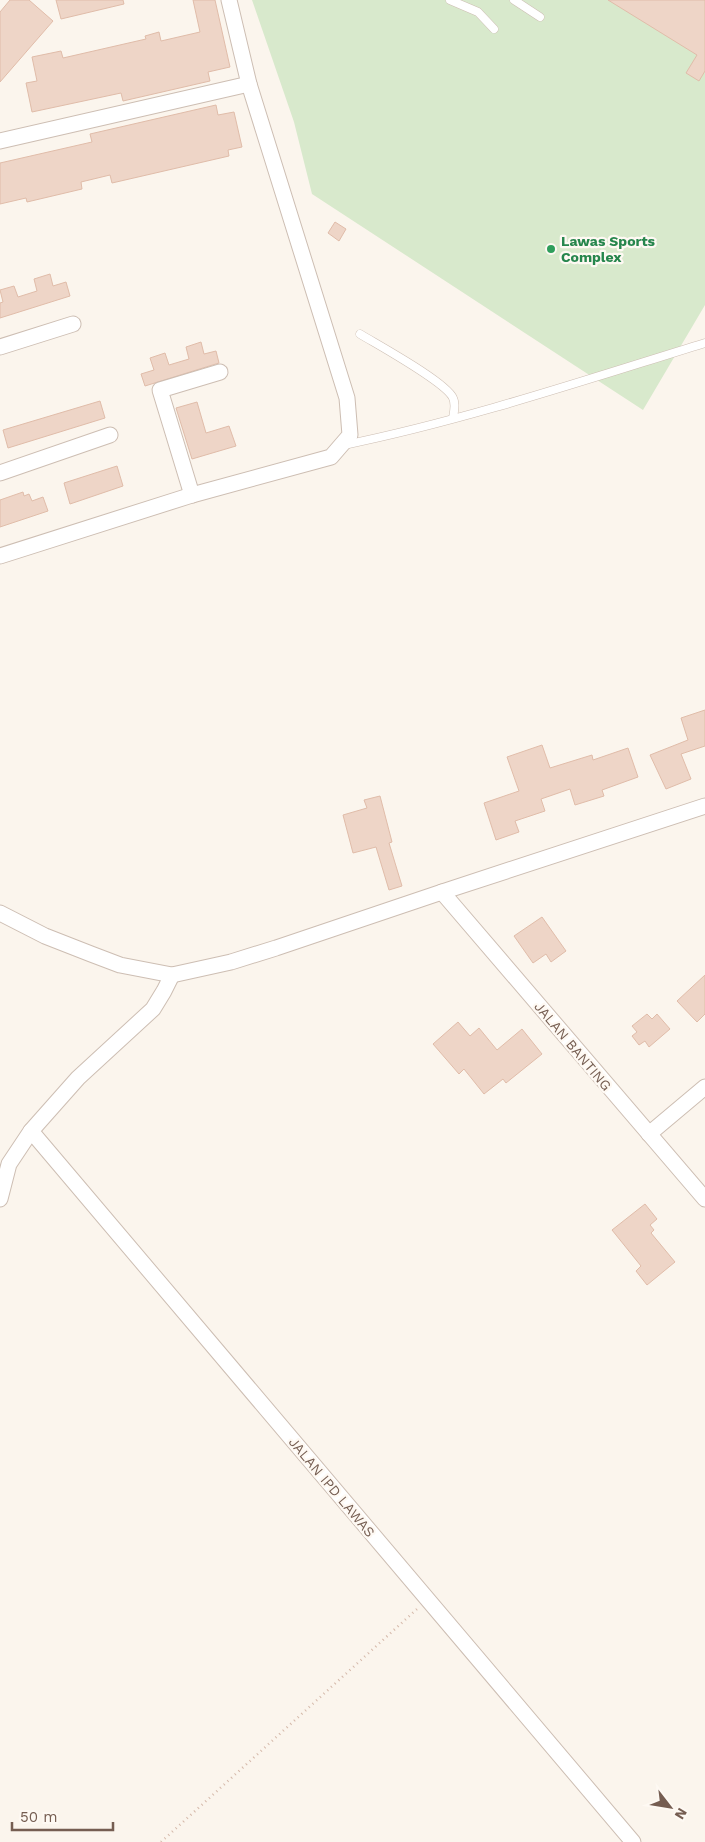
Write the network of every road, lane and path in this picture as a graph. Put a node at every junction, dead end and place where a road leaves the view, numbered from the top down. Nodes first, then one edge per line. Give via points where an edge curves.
1 (229, 0) edge
2 (450, 0) edge
3 (514, 0) edge
4 (540, 17) dead end
5 (494, 29) dead end
6 (250, 84) junction
7 (0, 141) edge
8 (73, 324) dead end
9 (360, 334) dead end
10 (705, 343) edge
11 (0, 347) edge
12 (220, 372) dead end
13 (454, 418) junction
14 (110, 435) dead end
15 (341, 446) junction
16 (0, 473) edge
17 (192, 495) junction
18 (0, 556) edge
19 (705, 806) edge
20 (442, 892) junction
21 (0, 913) edge
22 (172, 975) junction
23 (705, 1087) edge
24 (31, 1131) junction
25 (649, 1134) junction
26 (4, 1163) edge
27 (0, 1199) edge
28 (705, 1199) edge
29 (428, 1600) junction
30 (161, 1842) edge
31 (633, 1842) edge

1 - 6 street
2 - 5 lane via 478,12
3 - 4 lane
6 - 7 street
6 - 15 street via 347,398 350,435
8 - 11 street
9 - 13 lane via 450,393 454,400
10 - 13 lane
12 - 17 street via 160,390
13 - 15 lane
14 - 16 street
15 - 17 street via 331,457
17 - 18 street
19 - 20 street
20 - 22 street via 231,962
20 - 25 street, JALAN BANTING
21 - 22 street via 45,936 120,965
22 - 24 street via 153,1008 78,1078
23 - 25 street
24 - 26 street
24 - 29 street, JALAN IPD LAWAS
25 - 28 street, JALAN BANTING
26 - 27 street
29 - 30 path
29 - 31 street, JALAN IPD LAWAS

